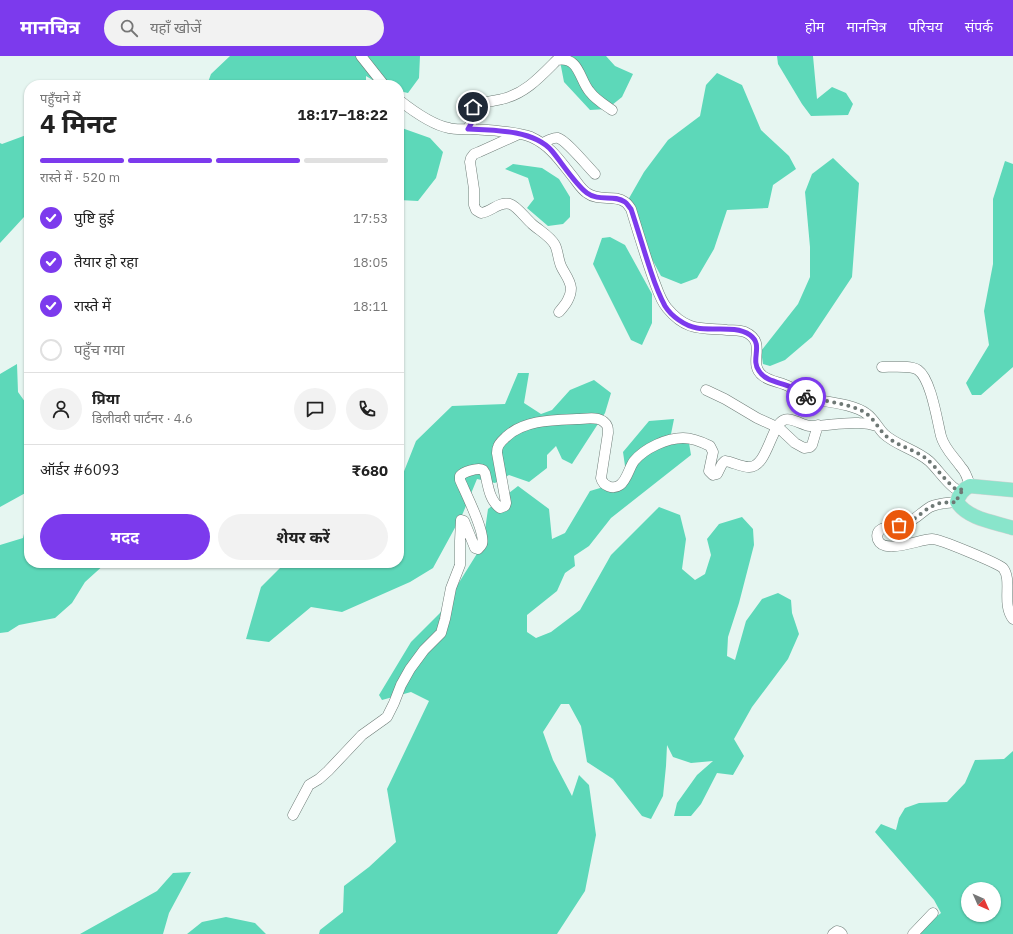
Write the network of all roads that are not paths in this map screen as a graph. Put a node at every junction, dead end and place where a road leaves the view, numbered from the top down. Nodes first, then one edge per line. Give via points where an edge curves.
1 (361, 56) edge
2 (380, 80) edge
3 (404, 104) edge
4 (612, 110) dead end
5 (468, 129) junction
6 (519, 134) junction
7 (543, 143) junction
8 (595, 174) dead end
9 (559, 312) dead end
10 (882, 368) dead end
11 (706, 390) dead end
12 (818, 425) junction
13 (877, 426) junction
14 (777, 427) junction
15 (968, 487) junction
16 (1013, 490) edge
17 (957, 502) junction
18 (1013, 528) edge
19 (1013, 619) edge
20 (293, 815) dead end
21 (933, 913) dead end
22 (833, 934) edge
23 (842, 934) edge
24 (913, 934) edge

1 - 2 street
3 - 5 street via 437,124
4 - 5 street via 589,92 574,60 563,57 516,95 473,107 470,110 471,124
5 - 6 street
6 - 7 street
6 - 9 street via 474,154 471,158 474,205 481,213 502,204 514,206 554,244 571,288 567,302
7 - 8 street via 552,138 562,139
7 - 13 street via 588,193 598,198 626,202 631,209 657,289 666,307 679,320 697,328 744,332 755,340 755,362 762,375 810,398 860,410 868,414
10 - 15 street via 908,367 922,374 931,396 942,439 962,468
11 - 14 street
12 - 13 street via 860,422
12 - 14 street via 808,426 785,419
12 - 14 street via 812,445 804,448
13 - 15 street via 896,443 928,460 953,487 958,490
14 - 20 street via 764,454 754,466 748,467 725,460 717,474 713,475 709,471 713,452 710,446 684,438 671,439 647,450 634,462 621,485 616,487 604,485 600,478 608,426 599,419 529,424 509,434 498,446 497,453 505,506 500,508 492,499 482,470 464,472 460,476 476,517 482,542 476,549 464,521 461,520 460,565 451,588 441,633 410,669 387,717 362,735 323,776 309,785
15 - 16 highway
15 - 17 highway via 958,496
17 - 18 highway via 972,516
17 - 19 street via 940,503 911,521 880,529 878,541 884,546 893,546 933,539 1000,566 1010,581 1008,609
21 - 24 street
22 - 23 street via 837,931

